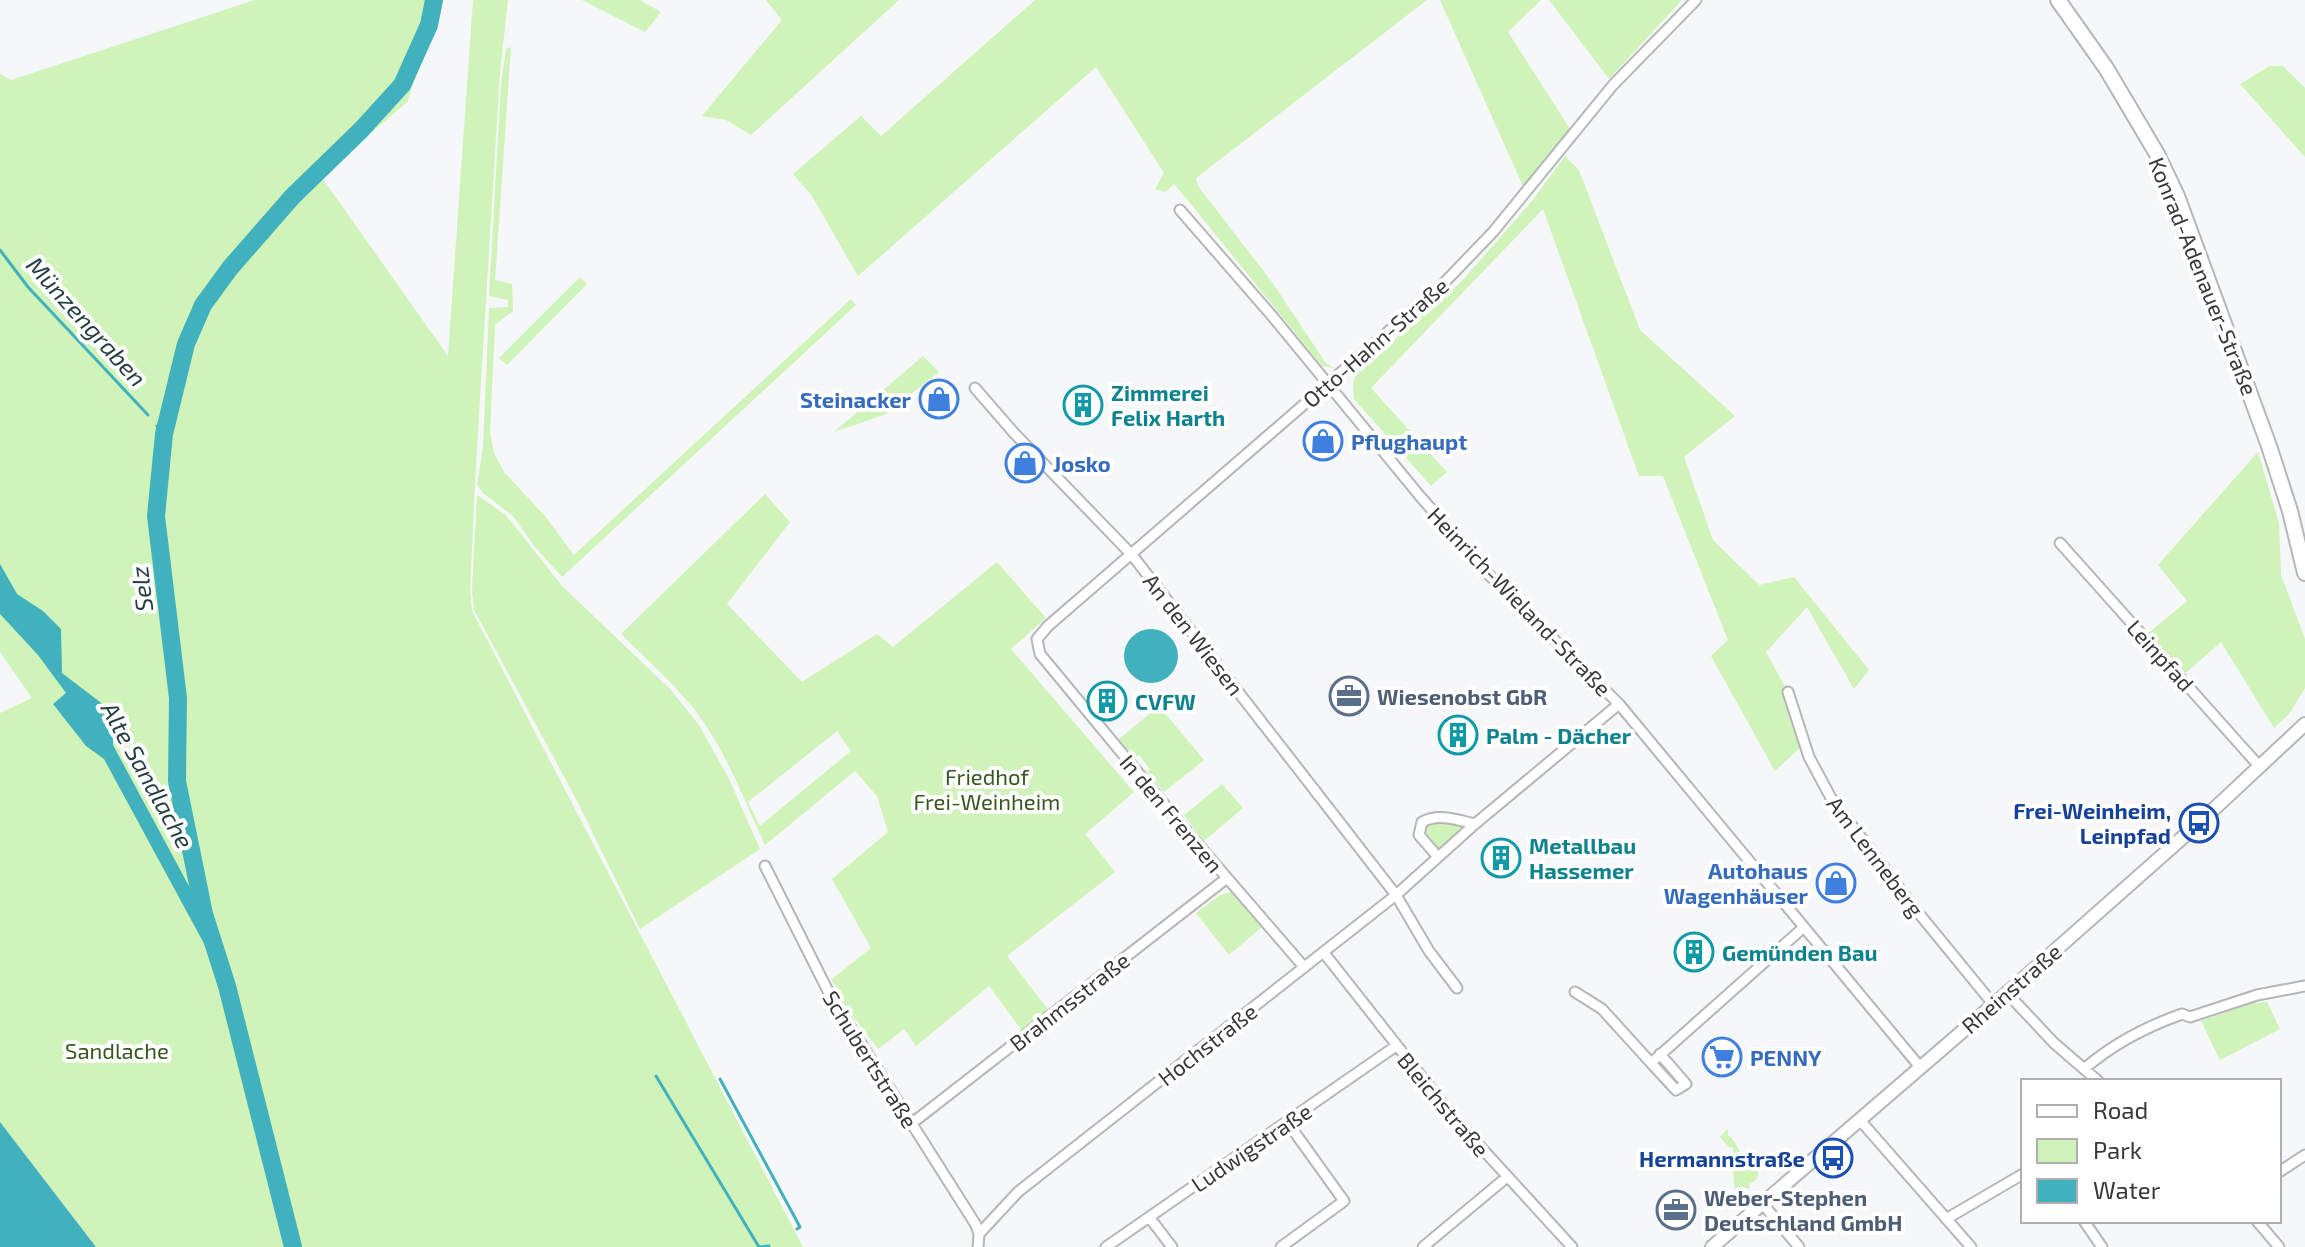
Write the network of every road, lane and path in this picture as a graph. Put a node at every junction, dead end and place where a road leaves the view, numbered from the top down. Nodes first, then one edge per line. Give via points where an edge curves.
1 (1696, 0) edge
2 (2058, 0) edge
3 (1180, 210) dead end
4 (1328, 385) junction
5 (975, 388) dead end
6 (2060, 543) dead end
7 (1132, 555) junction
8 (2305, 573) edge
9 (1042, 656) joint
10 (1788, 692) dead end
11 (1619, 704) junction
12 (2305, 724) edge
13 (2260, 767) junction
14 (1475, 824) junction
15 (1438, 857) junction
16 (765, 866) dead end
17 (1227, 878) junction
18 (1396, 895) junction
19 (1804, 927) junction
20 (1324, 953) junction
21 (1304, 967) junction
22 (2305, 986) edge
23 (1457, 988) dead end
24 (1575, 992) dead end
25 (2007, 993) junction
26 (1993, 1004) junction
27 (1396, 1046) junction
28 (1660, 1054) junction
29 (1651, 1063) junction
30 (1920, 1067) junction
31 (2084, 1069) junction
32 (2095, 1079) edge
33 (1859, 1119) junction
34 (1288, 1123) junction
35 (911, 1124) junction
36 (2305, 1155) edge
37 (2281, 1171) edge
38 (2021, 1175) edge
39 (1507, 1177) junction
40 (1762, 1203) junction
41 (1149, 1217) junction
42 (1946, 1219) junction
43 (2085, 1223) edge
44 (2259, 1223) edge
45 (979, 1234) junction
46 (1567, 1245) edge
47 (978, 1247) edge
48 (1106, 1247) edge
49 (1172, 1247) edge
50 (1281, 1247) edge
51 (1423, 1247) edge
52 (1712, 1247) edge
53 (1799, 1247) edge
54 (1971, 1247) edge
55 (2102, 1247) edge
56 (2279, 1247) edge

1 - 4 street, Otto-Hahn-Straße via 1613,85 1493,232 1430,296
2 - 8 main road, Konrad-Adenauer-Straße via 2113,80 2177,196 2269,446
3 - 4 street, Heinrich-Wieland-Straße
4 - 7 street, Otto-Hahn-Straße
4 - 11 street, Heinrich-Wieland-Straße via 1485,571
5 - 7 street, An den Wiesen
6 - 13 street, Leinpfad
7 - 9 street, Otto-Hahn-Straße via 1040,634 1036,645
7 - 18 street, An den Wiesen
9 - 17 street, In den Frenzen
10 - 26 street, Am Lenneberg via 1809,757 1831,798
11 - 14 street, Hochstraße
11 - 19 street, Heinrich-Wieland-Straße
12 - 13 street, Rheinstraße
13 - 25 street, Rheinstraße
14 - 15 street, Hochstraße
14 - 15 street via 1454,818 1422,822 1419,835
15 - 18 street, Hochstraße
16 - 35 street, Schubertstraße via 829,993
17 - 21 street, In den Frenzen
17 - 35 street, Brahmsstraße
18 - 20 street, Hochstraße
18 - 23 street, An den Wiesen
19 - 28 street
19 - 30 street, Heinrich-Wieland-Straße
20 - 21 street, Hochstraße
20 - 27 street, Bleichstraße
21 - 45 street, Hochstraße via 1018,1192
22 - 31 street via 2158,1023 2109,1047
24 - 29 street via 1602,1009
25 - 26 street, Rheinstraße
25 - 31 street
26 - 30 street, Rheinstraße
27 - 34 street, Ludwigstraße
27 - 39 street, Bleichstraße
28 - 29 street
28 - 29 street via 1686,1083 1678,1091
30 - 33 street, Rheinstraße
31 - 32 street
33 - 40 street, Rheinstraße
33 - 42 street
34 - 41 street, Ludwigstraße
34 - 50 street via 1344,1201
35 - 45 street, Schubertstraße
36 - 37 street
38 - 42 street
39 - 46 street, Bleichstraße
39 - 51 street
40 - 52 street, Rheinstraße
40 - 53 street
41 - 48 street, Ludwigstraße
41 - 49 street
42 - 54 street
43 - 55 street
44 - 56 street
45 - 47 street

